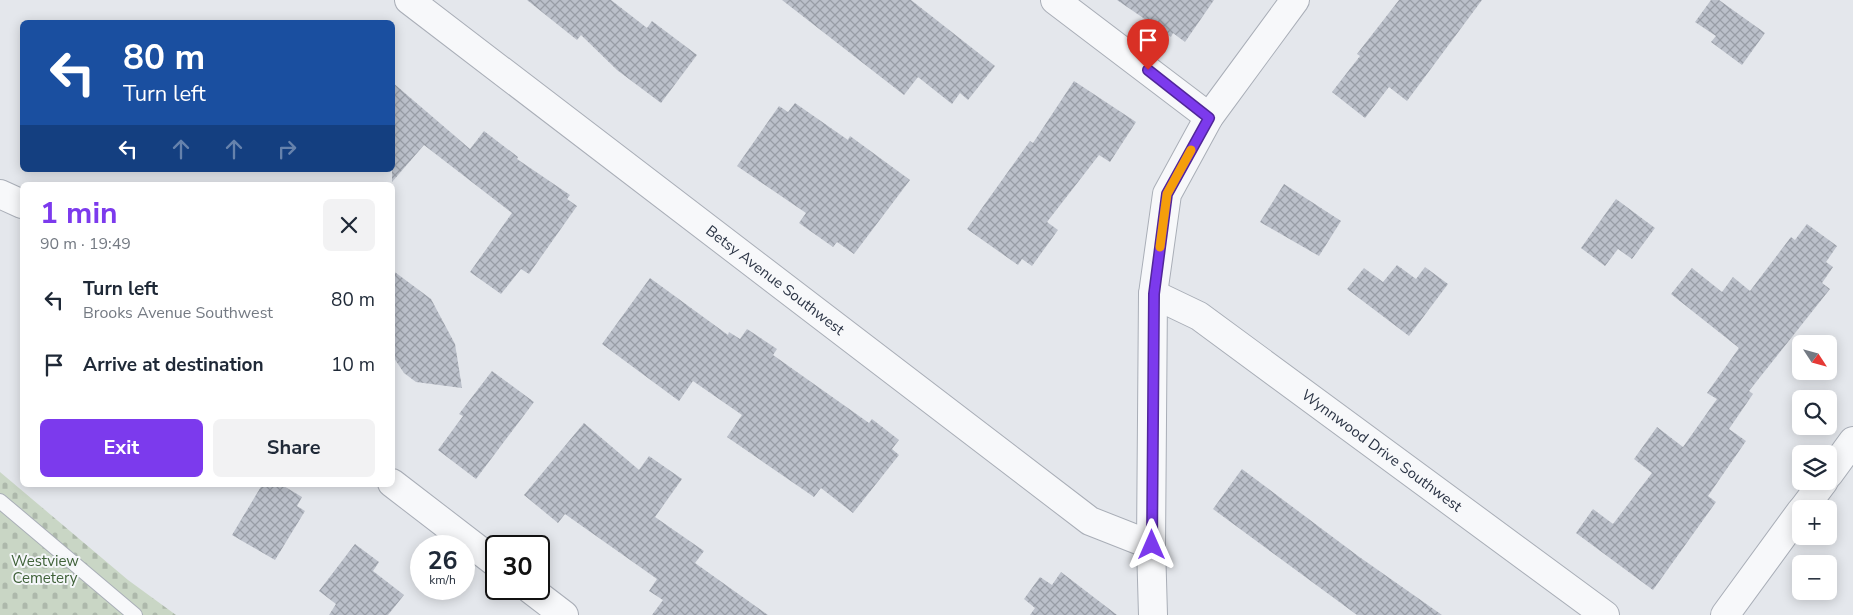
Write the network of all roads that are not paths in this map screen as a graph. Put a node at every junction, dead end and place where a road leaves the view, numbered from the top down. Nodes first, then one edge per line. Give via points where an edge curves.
1 (409, 0) edge
2 (1055, 0) edge
3 (1295, 0) edge
4 (1209, 118) junction
5 (0, 194) edge
6 (20, 203) edge
7 (1154, 294) junction
8 (1853, 441) edge
9 (1837, 463) edge
10 (395, 485) edge
11 (1817, 490) edge
12 (1810, 500) edge
13 (0, 501) edge
14 (1792, 524) edge
15 (1152, 545) junction
16 (485, 555) edge
17 (544, 600) edge
18 (135, 615) edge
19 (564, 615) edge
20 (1153, 615) edge
21 (1605, 615) edge
22 (1725, 615) edge

1 - 15 street, Betsy Avenue Southwest via 1090,521
2 - 4 street
3 - 4 street
4 - 7 street via 1167,194
5 - 6 street
7 - 15 street
7 - 21 street, Wynnwood Drive Southwest via 1199,316
8 - 9 street
10 - 16 street
11 - 12 street
13 - 18 lane
14 - 22 street
15 - 20 street
17 - 19 street

